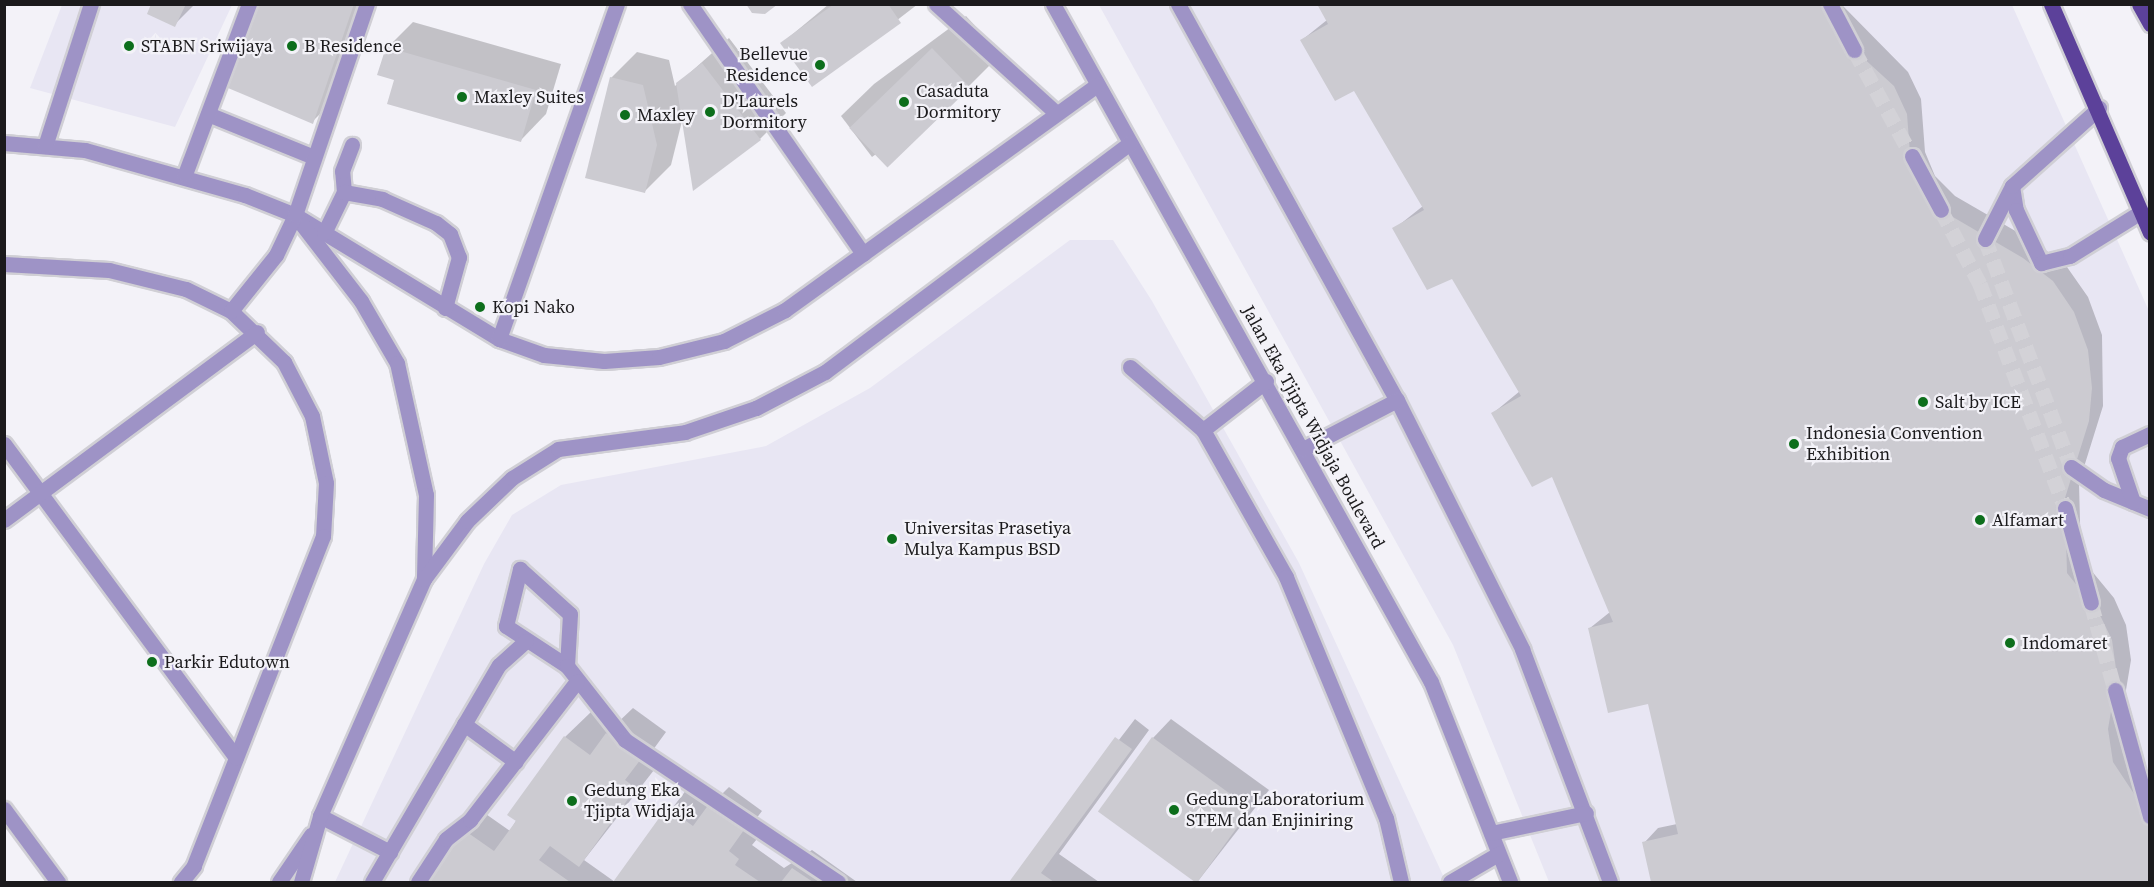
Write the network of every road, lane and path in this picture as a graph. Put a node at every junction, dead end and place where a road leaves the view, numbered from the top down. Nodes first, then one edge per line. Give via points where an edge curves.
1 (91, 4) edge
2 (249, 4) edge
3 (367, 4) edge
4 (617, 4) edge
5 (690, 4) edge
6 (936, 4) edge
7 (1053, 4) edge
8 (1178, 4) edge
9 (1830, 4) edge
10 (2051, 4) edge
11 (2139, 4) edge
12 (2150, 24) edge
13 (1854, 50) tunnel mouth
14 (1097, 85) junction
15 (2099, 108) junction
16 (1056, 113) junction
17 (208, 114) junction
18 (4, 143) edge
19 (1130, 143) junction
20 (352, 145) dead end
21 (45, 146) junction
22 (1912, 156) tunnel mouth
23 (314, 157) junction
24 (185, 174) junction
25 (2012, 186) junction
26 (344, 192) junction
27 (1941, 210) tunnel mouth
28 (2141, 212) junction
29 (295, 215) junction
30 (324, 233) junction
31 (2150, 233) edge
32 (1985, 239) dead end
33 (863, 254) junction
34 (4, 264) edge
35 (445, 308) junction
36 (231, 311) junction
37 (258, 332) junction
38 (500, 339) junction
39 (1130, 367) dead end
40 (1266, 381) junction
41 (1398, 400) junction
42 (1203, 430) junction
43 (2150, 434) edge
44 (4, 444) edge
45 (1303, 448) junction
46 (2071, 467) tunnel mouth
47 (41, 493) junction
48 (2133, 502) junction
49 (2065, 508) tunnel mouth
50 (2150, 509) edge
51 (4, 520) edge
52 (424, 579) junction
53 (2091, 603) tunnel mouth
54 (526, 641) junction
55 (567, 666) junction
56 (577, 681) junction
57 (2115, 690) tunnel mouth
58 (464, 723) junction
59 (236, 758) junction
60 (516, 762) junction
61 (4, 809) edge
62 (1586, 813) junction
63 (2150, 816) edge
64 (318, 822) junction
65 (1491, 832) junction
66 (390, 852) junction
67 (1498, 854) junction
68 (58, 882) edge
69 (180, 882) edge
70 (279, 882) edge
71 (301, 882) edge
72 (372, 882) edge
73 (418, 882) edge
74 (838, 882) edge
75 (1401, 882) edge
76 (1450, 882) edge
77 (1510, 882) edge
78 (1610, 882) edge

1 - 21 street
2 - 17 street
3 - 23 street
4 - 38 street
5 - 33 street
6 - 16 street
7 - 14 street, Jalan Eka Tjipta Widjaja Boulevard
8 - 41 street
9 - 13 street
10 - 15 main road
11 - 12 main road
14 - 16 street
14 - 19 street, Jalan Eka Tjipta Widjaja Boulevard
15 - 25 street
15 - 28 main road
16 - 33 street
17 - 23 street
17 - 24 street
18 - 21 street
19 - 40 street, Jalan Eka Tjipta Widjaja Boulevard
19 - 52 street via 825,372 756,408 686,432 558,449 521,472 467,520
20 - 26 street via 342,171
21 - 24 street via 85,150
22 - 27 street
23 - 29 street
24 - 29 street
25 - 28 street via 2016,210 2041,263 2070,256
25 - 32 street
26 - 30 street
26 - 35 street via 382,199 450,234 459,256
28 - 31 main road
29 - 30 street
29 - 36 street via 276,255
29 - 52 street via 361,301 397,363 426,495
30 - 35 street
33 - 38 street via 785,310 734,336 659,357 604,361 544,355
34 - 36 street via 110,270 186,290
35 - 38 street
36 - 37 street
37 - 47 street
37 - 59 street via 284,362 312,416 326,483 323,536
39 - 42 street
40 - 42 street
40 - 45 street, Jalan Eka Tjipta Widjaja Boulevard
41 - 45 street
41 - 62 street via 1522,649
42 - 75 street via 1286,577 1386,818
43 - 48 street via 2122,447 2118,458
44 - 47 street
45 - 65 street, Jalan Eka Tjipta Widjaja Boulevard via 1431,682
46 - 48 street
47 - 51 street
47 - 59 street
48 - 50 street
49 - 53 street
52 - 64 street
54 - 55 street
54 - 55 street via 504,622 520,569 570,614
54 - 58 street via 499,665
55 - 56 street
56 - 60 street
56 - 74 street via 635,750
57 - 63 street
58 - 60 street
58 - 66 street
59 - 69 street via 194,866
60 - 73 street via 470,820 446,839
61 - 68 street
62 - 65 street
62 - 78 street
64 - 66 street
64 - 70 street
64 - 71 street
65 - 67 street, Jalan Eka Tjipta Widjaja Boulevard
66 - 72 street
67 - 76 street
67 - 77 street, Jalan Eka Tjipta Widjaja Boulevard

